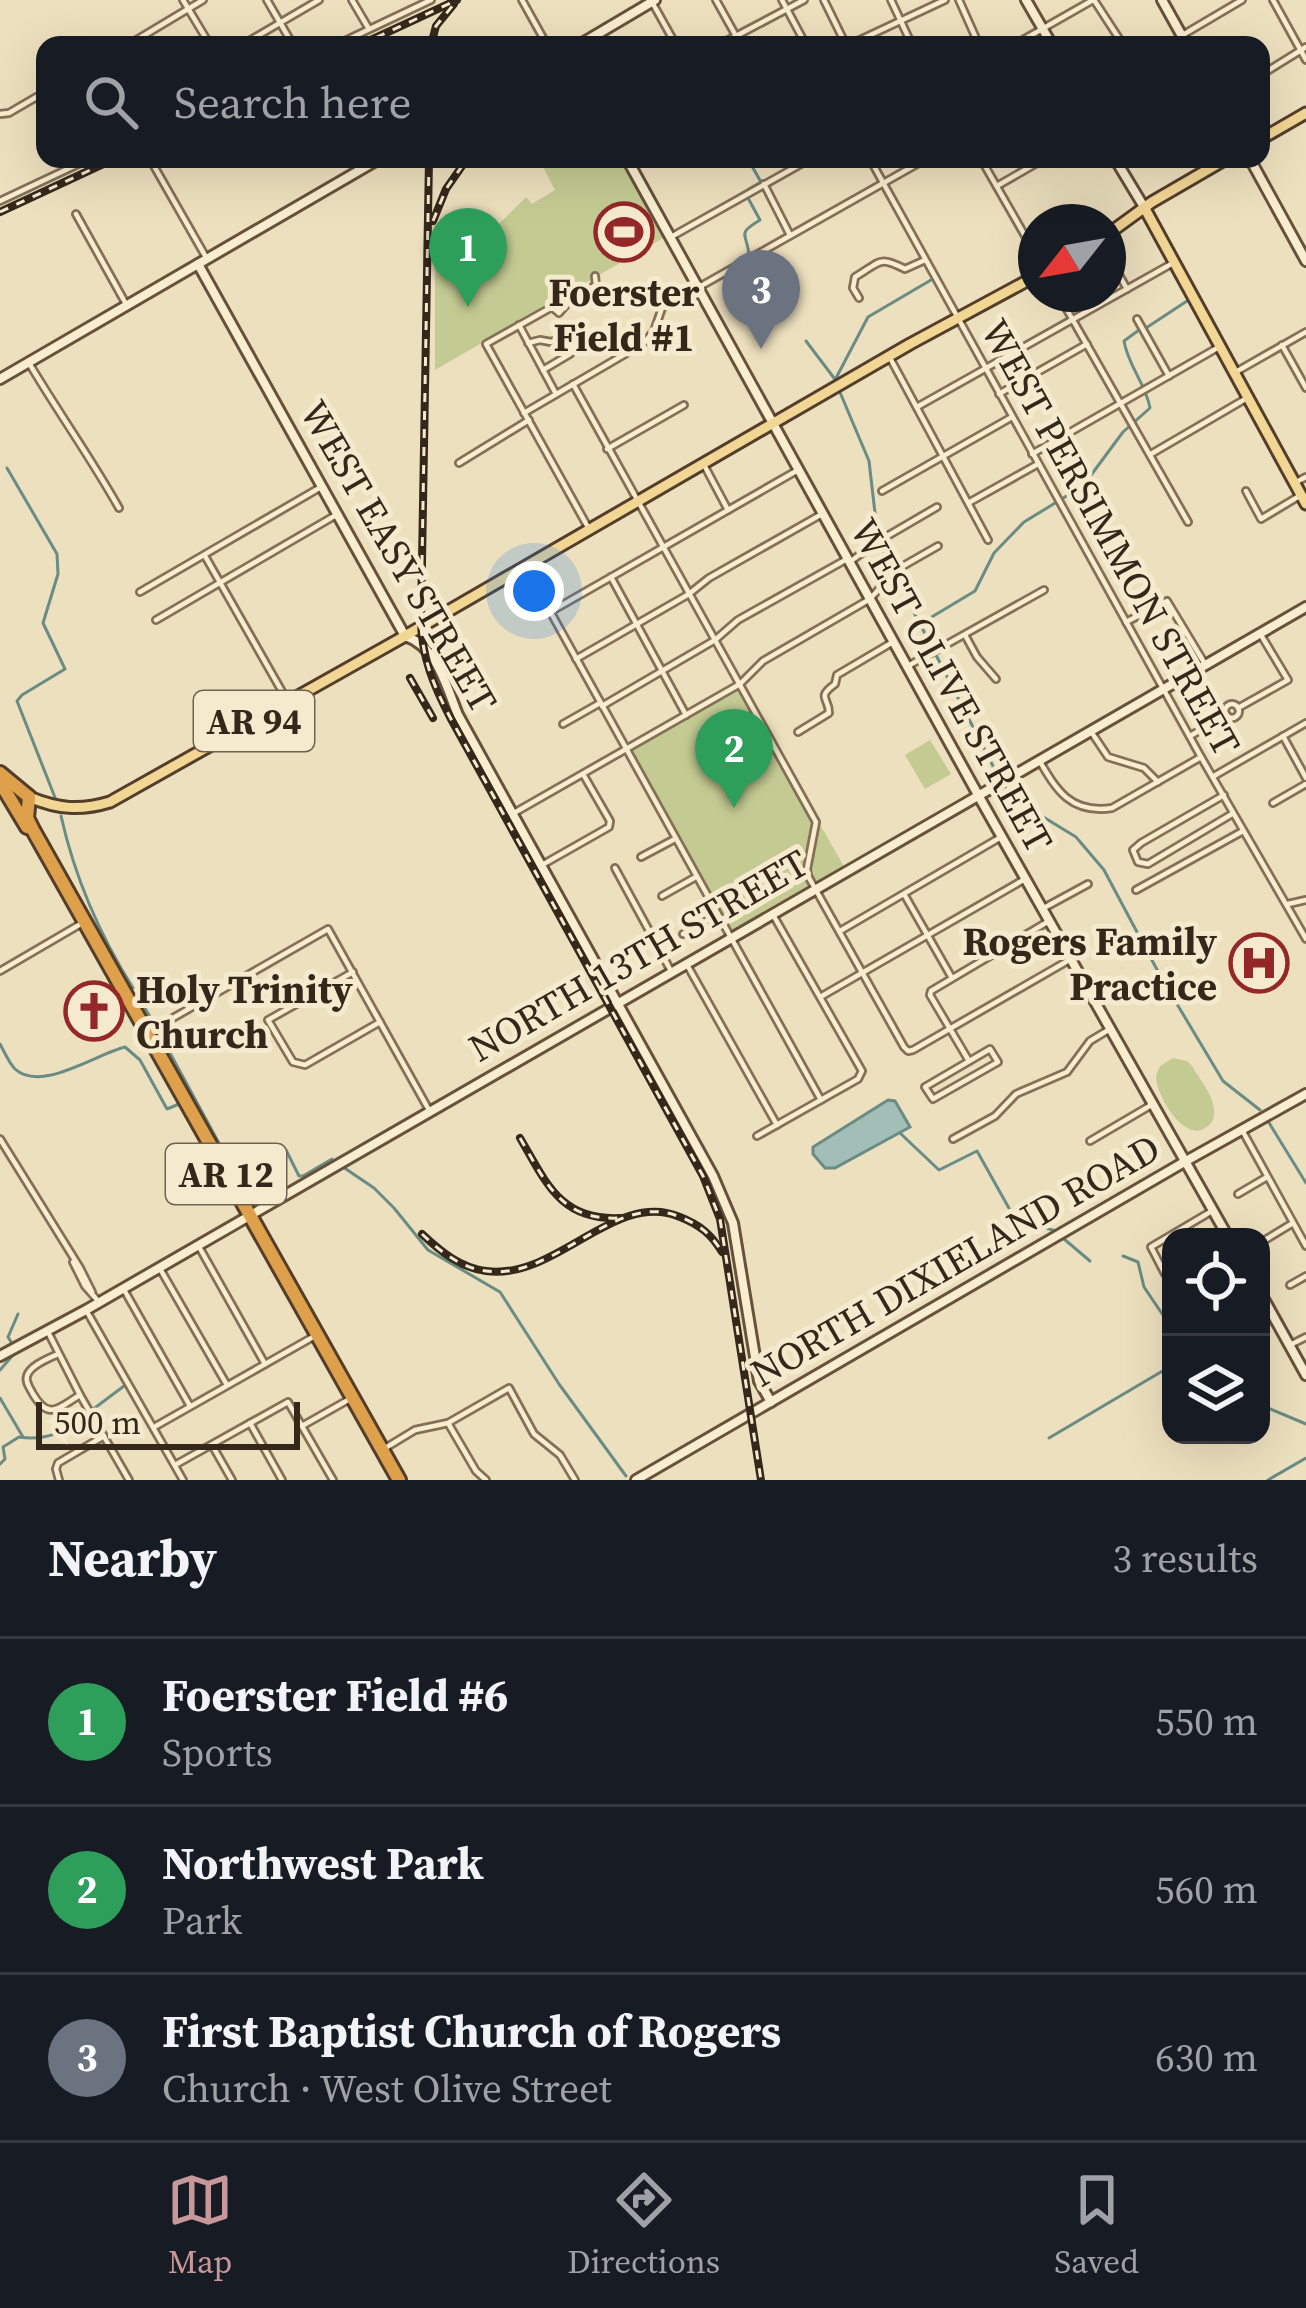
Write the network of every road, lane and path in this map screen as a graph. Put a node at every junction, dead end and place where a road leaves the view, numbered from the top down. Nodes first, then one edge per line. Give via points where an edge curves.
1 (183, 0) edge
2 (202, 0) edge
3 (266, 0) edge
4 (319, 0) edge
5 (352, 0) edge
6 (522, 0) edge
7 (716, 0) edge
8 (782, 0) edge
9 (804, 0) edge
10 (824, 0) edge
11 (891, 0) edge
12 (945, 0) edge
13 (959, 0) edge
14 (1026, 0) edge
15 (1093, 0) edge
16 (1162, 0) edge
17 (1242, 0) edge
18 (1273, 0) edge
19 (426, 1) edge
20 (653, 1) edge
21 (786, 8) junction
22 (188, 9) junction
23 (901, 21) junction
24 (280, 23) junction
25 (369, 28) junction
26 (1043, 28) junction
27 (736, 35) joint
28 (143, 36) edge
29 (204, 36) edge
30 (258, 36) edge
31 (288, 36) edge
32 (355, 36) edge
33 (542, 36) edge
34 (594, 36) edge
35 (671, 36) edge
36 (801, 36) edge
37 (842, 36) edge
38 (867, 36) edge
39 (908, 36) edge
40 (975, 36) edge
41 (1029, 36) edge
42 (1047, 36) edge
43 (1117, 36) edge
44 (1182, 36) edge
45 (1190, 36) edge
46 (1303, 49) edge
47 (1306, 60) edge
48 (1270, 69) edge
49 (36, 97) edge
50 (1306, 113) edge
51 (0, 114) edge
52 (1270, 134) edge
53 (70, 168) edge
54 (155, 168) edge
55 (364, 168) edge
56 (634, 168) edge
57 (794, 168) edge
58 (875, 168) edge
59 (908, 168) edge
60 (986, 168) edge
61 (1029, 168) edge
62 (1120, 168) edge
63 (1210, 168) edge
64 (1255, 168) edge
65 (884, 183) junction
66 (764, 184) junction
67 (997, 187) junction
68 (1156, 199) junction
69 (0, 201) edge
70 (1144, 207) junction
71 (76, 214) dead end
72 (1128, 220) joint
73 (1151, 221) junction
74 (1018, 224) edge
75 (790, 235) junction
76 (671, 237) junction
77 (1171, 257) junction
78 (925, 260) junction
79 (1306, 261) edge
80 (203, 262) junction
81 (595, 276) dead end
82 (1018, 285) edge
83 (698, 288) junction
84 (1127, 289) joint
85 (859, 298) dead end
86 (128, 306) junction
87 (1068, 312) edge
88 (958, 319) junction
89 (1137, 319) dead end
90 (1072, 320) junction
91 (519, 325) junction
92 (1306, 332) edge
93 (528, 343) junction
94 (1087, 344) junction
95 (1282, 345) junction
96 (1219, 347) junction
97 (889, 356) junction
98 (29, 363) junction
99 (986, 369) junction
100 (543, 370) junction
101 (1234, 373) junction
102 (1169, 376) junction
103 (0, 379) edge
104 (573, 384) junction
105 (1306, 388) edge
106 (556, 394) junction
107 (1000, 394) junction
108 (1247, 398) junction
109 (1122, 404) junction
110 (684, 405) dead end
111 (917, 407) junction
112 (526, 417) junction
113 (1012, 417) junction
114 (772, 423) junction
115 (608, 449) junction
116 (1032, 454) junction
117 (1151, 454) junction
118 (944, 456) junction
119 (459, 463) dead end
120 (703, 463) junction
121 (1038, 464) junction
122 (798, 470) junction
123 (1306, 474) edge
124 (1293, 482) junction
125 (321, 487) junction
126 (882, 490) dead end
127 (1246, 490) dead end
128 (1303, 500) edge
129 (638, 501) junction
130 (969, 503) junction
131 (937, 507) dead end
132 (119, 508) dead end
133 (728, 510) junction
134 (822, 514) junction
135 (336, 515) junction
136 (1188, 522) dead end
137 (590, 529) junction
138 (988, 540) dead end
139 (938, 546) dead end
140 (664, 547) junction
141 (205, 556) junction
142 (848, 560) junction
143 (525, 566) junction
144 (611, 577) junction
145 (220, 584) junction
146 (1044, 590) dead end
147 (140, 592) dead end
148 (689, 593) junction
149 (870, 599) junction
150 (1306, 607) edge
151 (550, 612) junction
152 (156, 620) dead end
153 (1126, 622) junction
154 (637, 624) junction
155 (1260, 633) junction
156 (965, 635) junction
157 (404, 636) junction
158 (715, 640) junction
159 (893, 642) junction
160 (576, 659) junction
161 (1205, 664) junction
162 (907, 667) junction
163 (662, 671) junction
164 (996, 679) dead end
165 (740, 684) junction
166 (1163, 688) junction
167 (288, 702) junction
168 (601, 704) junction
169 (686, 716) junction
170 (1306, 723) edge
171 (563, 724) dead end
172 (1090, 730) junction
173 (798, 732) dead end
174 (1190, 736) junction
175 (1283, 736) junction
176 (626, 750) junction
177 (1201, 757) junction
178 (1039, 760) junction
179 (583, 774) junction
180 (1214, 776) junction
181 (0, 778) edge
182 (1306, 781) edge
183 (1158, 782) junction
184 (977, 794) junction
185 (1224, 795) junction
186 (29, 797) junction
187 (1273, 803) dead end
188 (57, 808) junction
189 (514, 813) junction
190 (1233, 813) junction
191 (23, 820) junction
192 (1243, 830) junction
193 (1001, 837) junction
194 (675, 838) junction
195 (641, 857) dead end
196 (542, 865) junction
197 (614, 868) dead end
198 (696, 877) junction
199 (1025, 879) junction
200 (1088, 884) dead end
201 (814, 889) junction
202 (1136, 890) dead end
203 (904, 894) junction
204 (662, 896) dead end
205 (71, 899) junction
206 (1306, 900) edge
207 (1286, 904) junction
208 (1042, 909) junction
209 (772, 912) junction
210 (717, 915) junction
211 (84, 922) junction
212 (1049, 922) junction
213 (840, 931) junction
214 (683, 934) dead end
215 (928, 936) junction
216 (729, 938) junction
217 (1306, 939) edge
218 (1071, 959) junction
219 (686, 963) junction
220 (0, 970) edge
221 (671, 971) junction
222 (353, 972) junction
223 (864, 973) junction
224 (952, 978) junction
225 (820, 998) junction
226 (617, 1003) junction
227 (380, 1022) junction
228 (950, 1029) junction
229 (1110, 1029) junction
230 (147, 1033) junction
231 (969, 1061) junction
232 (1306, 1094) edge
233 (820, 1100) junction
234 (1153, 1104) junction
235 (429, 1110) junction
236 (777, 1125) junction
237 (1242, 1130) junction
238 (758, 1136) dead end
239 (0, 1139) edge
240 (953, 1139) dead end
241 (1090, 1141) dead end
242 (1186, 1161) junction
243 (1267, 1177) junction
244 (1238, 1194) dead end
245 (1214, 1210) junction
246 (249, 1214) junction
247 (1293, 1223) junction
248 (1184, 1228) edge
249 (1223, 1228) edge
250 (1270, 1236) edge
251 (1162, 1242) edge
252 (198, 1245) junction
253 (1306, 1246) edge
254 (1162, 1266) edge
255 (160, 1267) junction
256 (1306, 1276) edge
257 (1290, 1286) dead end
258 (123, 1288) junction
259 (99, 1302) junction
260 (86, 1310) junction
261 (1270, 1311) edge
262 (46, 1330) junction
263 (318, 1335) junction
264 (1306, 1337) edge
265 (1289, 1346) junction
266 (58, 1354) junction
267 (0, 1356) edge
268 (265, 1364) junction
269 (1306, 1375) edge
270 (226, 1385) junction
271 (80, 1396) junction
272 (353, 1397) junction
273 (771, 1402) junction
274 (190, 1406) junction
275 (250, 1423) junction
276 (448, 1423) junction
277 (302, 1426) junction
278 (153, 1427) junction
279 (104, 1436) junction
280 (212, 1445) junction
281 (382, 1450) junction
282 (175, 1466) junction
283 (128, 1478) edge
284 (59, 1480) edge
285 (118, 1480) edge
286 (183, 1480) edge
287 (232, 1480) edge
288 (282, 1480) edge
289 (333, 1480) edge
290 (400, 1480) edge
291 (486, 1480) edge
292 (574, 1480) edge
293 (636, 1480) edge

1 - 22 street
2 - 22 street
3 - 24 street
4 - 24 street
5 - 25 street
6 - 33 street
7 - 27 street
8 - 21 street
9 - 21 street
10 - 37 street
11 - 23 street
12 - 23 street
13 - 40 street
14 - 26 main road
15 - 26 street
15 - 43 street
16 - 44 main road
17 - 45 street
18 - 46 street
19 - 25 street
20 - 34 main road
20 - 35 street
21 - 27 street
21 - 36 street
22 - 28 street
22 - 29 street
23 - 38 street
23 - 39 street
24 - 30 street
24 - 31 street
25 - 32 street
26 - 41 street
26 - 42 main road
46 - 47 street
46 - 48 street
49 - 51 street
50 - 52 main road
53 - 69 street
54 - 80 street, WEST EASY STREET
55 - 80 main road
56 - 76 main road, WEST OLIVE STREET
57 - 66 street
58 - 65 street, WEST PERSIMMON STREET
59 - 65 street
60 - 67 street
61 - 67 street
62 - 70 main road
63 - 68 main road
64 - 79 main road
65 - 75 street
65 - 78 street, WEST PERSIMMON STREET
66 - 75 street
66 - 76 street
67 - 74 street
68 - 70 main road
68 - 77 main road via 1153,216
70 - 72 main road
70 - 73 main road
71 - 86 street
72 - 73 main road
73 - 77 main road
75 - 83 street
76 - 83 main road, WEST OLIVE STREET
77 - 84 street
77 - 96 main road
78 - 85 street via 909,269 888,260 869,268 852,281
78 - 88 street, WEST PERSIMMON STREET
80 - 86 main road
80 - 125 main road, WEST EASY STREET
81 - 91 street via 596,285 560,313 552,307
82 - 88 main road, AR 94
83 - 104 street via 662,308 644,344
83 - 114 main road, WEST OLIVE STREET
84 - 90 street
86 - 98 main road
87 - 90 street
88 - 97 main road, AR 94
88 - 99 street, WEST PERSIMMON STREET
89 - 102 street
90 - 94 street
90 - 99 street
91 - 93 street
91 - 112 street via 487,344
92 - 95 street
93 - 100 street
93 - 100 street via 564,337 572,346
94 - 107 street
94 - 109 street
95 - 101 street
95 - 105 street
96 - 101 main road
96 - 102 street
97 - 111 street
97 - 114 main road, AR 94
98 - 103 main road
98 - 132 street
99 - 107 street, WEST PERSIMMON STREET
99 - 111 street
100 - 106 street
101 - 108 main road
102 - 109 street
104 - 106 street
104 - 115 street
106 - 112 street
107 - 113 street, WEST PERSIMMON STREET
108 - 117 street
108 - 124 main road
109 - 116 street
109 - 117 street
110 - 115 street
111 - 118 street
112 - 119 street
112 - 137 street
113 - 116 street, WEST PERSIMMON STREET
113 - 118 street
114 - 120 main road, AR 94
114 - 122 main road, WEST OLIVE STREET
115 - 129 street
116 - 121 street, WEST PERSIMMON STREET
117 - 136 street
118 - 126 street
118 - 130 street
120 - 129 main road, AR 94
120 - 133 street
121 - 130 street
121 - 153 street, WEST PERSIMMON STREET
122 - 133 street
122 - 134 main road, WEST OLIVE STREET
123 - 124 street
124 - 128 main road
125 - 135 main road, WEST EASY STREET
125 - 141 street
127 - 128 street via 1262,519
129 - 137 main road, AR 94
129 - 140 street
130 - 138 street
131 - 142 street
133 - 140 street
134 - 142 main road, WEST OLIVE STREET
134 - 148 street
135 - 145 street
135 - 157 main road, WEST EASY STREET
137 - 143 main road, AR 94
139 - 149 street via 896,570
140 - 144 street
140 - 148 street
141 - 145 street
141 - 147 street
142 - 149 main road, WEST OLIVE STREET
142 - 158 street
143 - 151 street
143 - 157 main road, AR 94
144 - 151 street
144 - 154 street
145 - 152 street
145 - 167 street
146 - 156 street
148 - 154 street
148 - 158 street
149 - 159 main road, WEST OLIVE STREET
149 - 165 street via 763,661
150 - 155 main road, NORTH 13TH STREET
151 - 160 street
153 - 161 street via 1171,604
153 - 166 street, WEST PERSIMMON STREET
154 - 160 street
154 - 163 street
155 - 161 main road, NORTH 13TH STREET
155 - 174 street via 1288,680 1228,706 1227,715
156 - 162 street
156 - 164 street
157 - 167 main road, AR 94
157 - 189 main road, WEST EASY STREET via 434,658
158 - 163 street
158 - 165 street
159 - 162 main road, WEST OLIVE STREET
159 - 173 street via 837,675 825,691 829,713
160 - 168 street
161 - 166 main road, NORTH 13TH STREET
162 - 184 main road, WEST OLIVE STREET
163 - 168 street
163 - 169 street
165 - 169 street
165 - 201 street via 816,822 807,868
166 - 172 main road, NORTH 13TH STREET
166 - 174 street, WEST PERSIMMON STREET
167 - 188 main road, AR 94 via 110,802
168 - 171 street
168 - 176 street
169 - 176 street
170 - 175 street
172 - 178 main road, NORTH 13TH STREET
172 - 183 street via 1108,757 1144,768
174 - 177 street, WEST PERSIMMON STREET
175 - 180 street
175 - 182 street
176 - 179 street
176 - 194 street
177 - 180 street, WEST PERSIMMON STREET
177 - 183 street
178 - 183 street via 1064,798 1087,807 1112,808
178 - 184 main road, NORTH 13TH STREET
179 - 189 street
179 - 196 street via 609,827
180 - 185 street, WEST PERSIMMON STREET
181 - 186 highway
181 - 191 highway
182 - 187 street
184 - 193 main road, WEST OLIVE STREET
184 - 201 main road, NORTH 13TH STREET
185 - 190 street, WEST PERSIMMON STREET
185 - 190 street via 1141,842 1134,856 1148,864
186 - 188 main road
186 - 191 highway
186 - 205 highway via 29,824
188 - 205 main road via 39,807 31,821
189 - 196 main road, WEST EASY STREET
190 - 192 street, WEST PERSIMMON STREET
191 - 205 highway
192 - 202 street
192 - 207 street, WEST PERSIMMON STREET
193 - 199 main road, WEST OLIVE STREET
193 - 203 street
194 - 195 street
194 - 198 street
196 - 226 main road, WEST EASY STREET
197 - 221 street
198 - 204 street
198 - 210 street
199 - 208 main road, WEST OLIVE STREET
199 - 215 street
200 - 208 street
201 - 209 main road, NORTH 13TH STREET
201 - 213 street
203 - 213 street
203 - 215 street
205 - 211 highway, AR 12
206 - 207 street
207 - 217 street, WEST PERSIMMON STREET
208 - 212 main road, WEST OLIVE STREET
209 - 216 main road, NORTH 13TH STREET
209 - 225 street
210 - 214 street
210 - 216 street
211 - 220 street
211 - 230 highway, AR 12
212 - 218 main road, WEST OLIVE STREET
212 - 224 street
213 - 223 street
215 - 223 street
215 - 224 street
216 - 219 main road, NORTH 13TH STREET
216 - 233 street
218 - 228 street
218 - 229 main road, WEST OLIVE STREET
219 - 221 main road, NORTH 13TH STREET
219 - 236 street
221 - 226 main road, NORTH 13TH STREET
222 - 227 street
222 - 227 street via 268,1020 298,1065
222 - 230 street via 328,929
223 - 225 street
223 - 228 street via 908,1051
224 - 228 street via 930,994
225 - 233 street via 862,1071
226 - 235 main road, NORTH 13TH STREET
226 - 273 main road, WEST EASY STREET via 727,1206 759,1381
227 - 235 street
228 - 231 street
229 - 234 main road, WEST OLIVE STREET
229 - 240 street via 1067,1072 1016,1094
230 - 246 highway, AR 12
231 - 231 street via 990,1048 998,1062 933,1099 925,1087
232 - 237 main road, NORTH DIXIELAND ROAD
233 - 236 street
234 - 241 street
234 - 242 main road, WEST OLIVE STREET
235 - 246 main road, NORTH 13TH STREET
236 - 238 street
237 - 242 main road, NORTH DIXIELAND ROAD
237 - 243 street
239 - 259 street
242 - 245 main road, WEST OLIVE STREET
242 - 273 main road, NORTH DIXIELAND ROAD
243 - 244 street
243 - 247 street
245 - 248 street
245 - 249 main road, WEST OLIVE STREET
246 - 252 main road, NORTH 13TH STREET
246 - 263 highway, AR 12
247 - 250 street
247 - 253 street
251 - 254 street via 1150,1249
252 - 255 main road, NORTH 13TH STREET
252 - 268 street
255 - 258 main road, NORTH 13TH STREET
255 - 270 street
256 - 257 street
258 - 259 main road, NORTH 13TH STREET
258 - 274 street
259 - 260 main road, NORTH 13TH STREET
260 - 262 main road, NORTH 13TH STREET
260 - 278 street
261 - 265 main road
262 - 266 street
262 - 267 main road, NORTH 13TH STREET
263 - 268 street
263 - 272 highway, AR 12
264 - 265 street
265 - 269 main road
266 - 271 street
266 - 271 street via 33,1368 27,1383 47,1410
268 - 270 street
270 - 274 street
271 - 279 street
272 - 277 street
272 - 281 highway, AR 12
273 - 293 main road, NORTH DIXIELAND ROAD
274 - 278 street
275 - 277 street via 288,1402
275 - 280 street
275 - 288 street
276 - 281 street via 415,1430
276 - 291 street
276 - 292 street via 509,1388 534,1434
277 - 289 street
278 - 282 street
279 - 283 street
279 - 284 street via 62,1460
280 - 282 street
280 - 287 street
281 - 290 highway, AR 12
282 - 286 street
283 - 285 street

